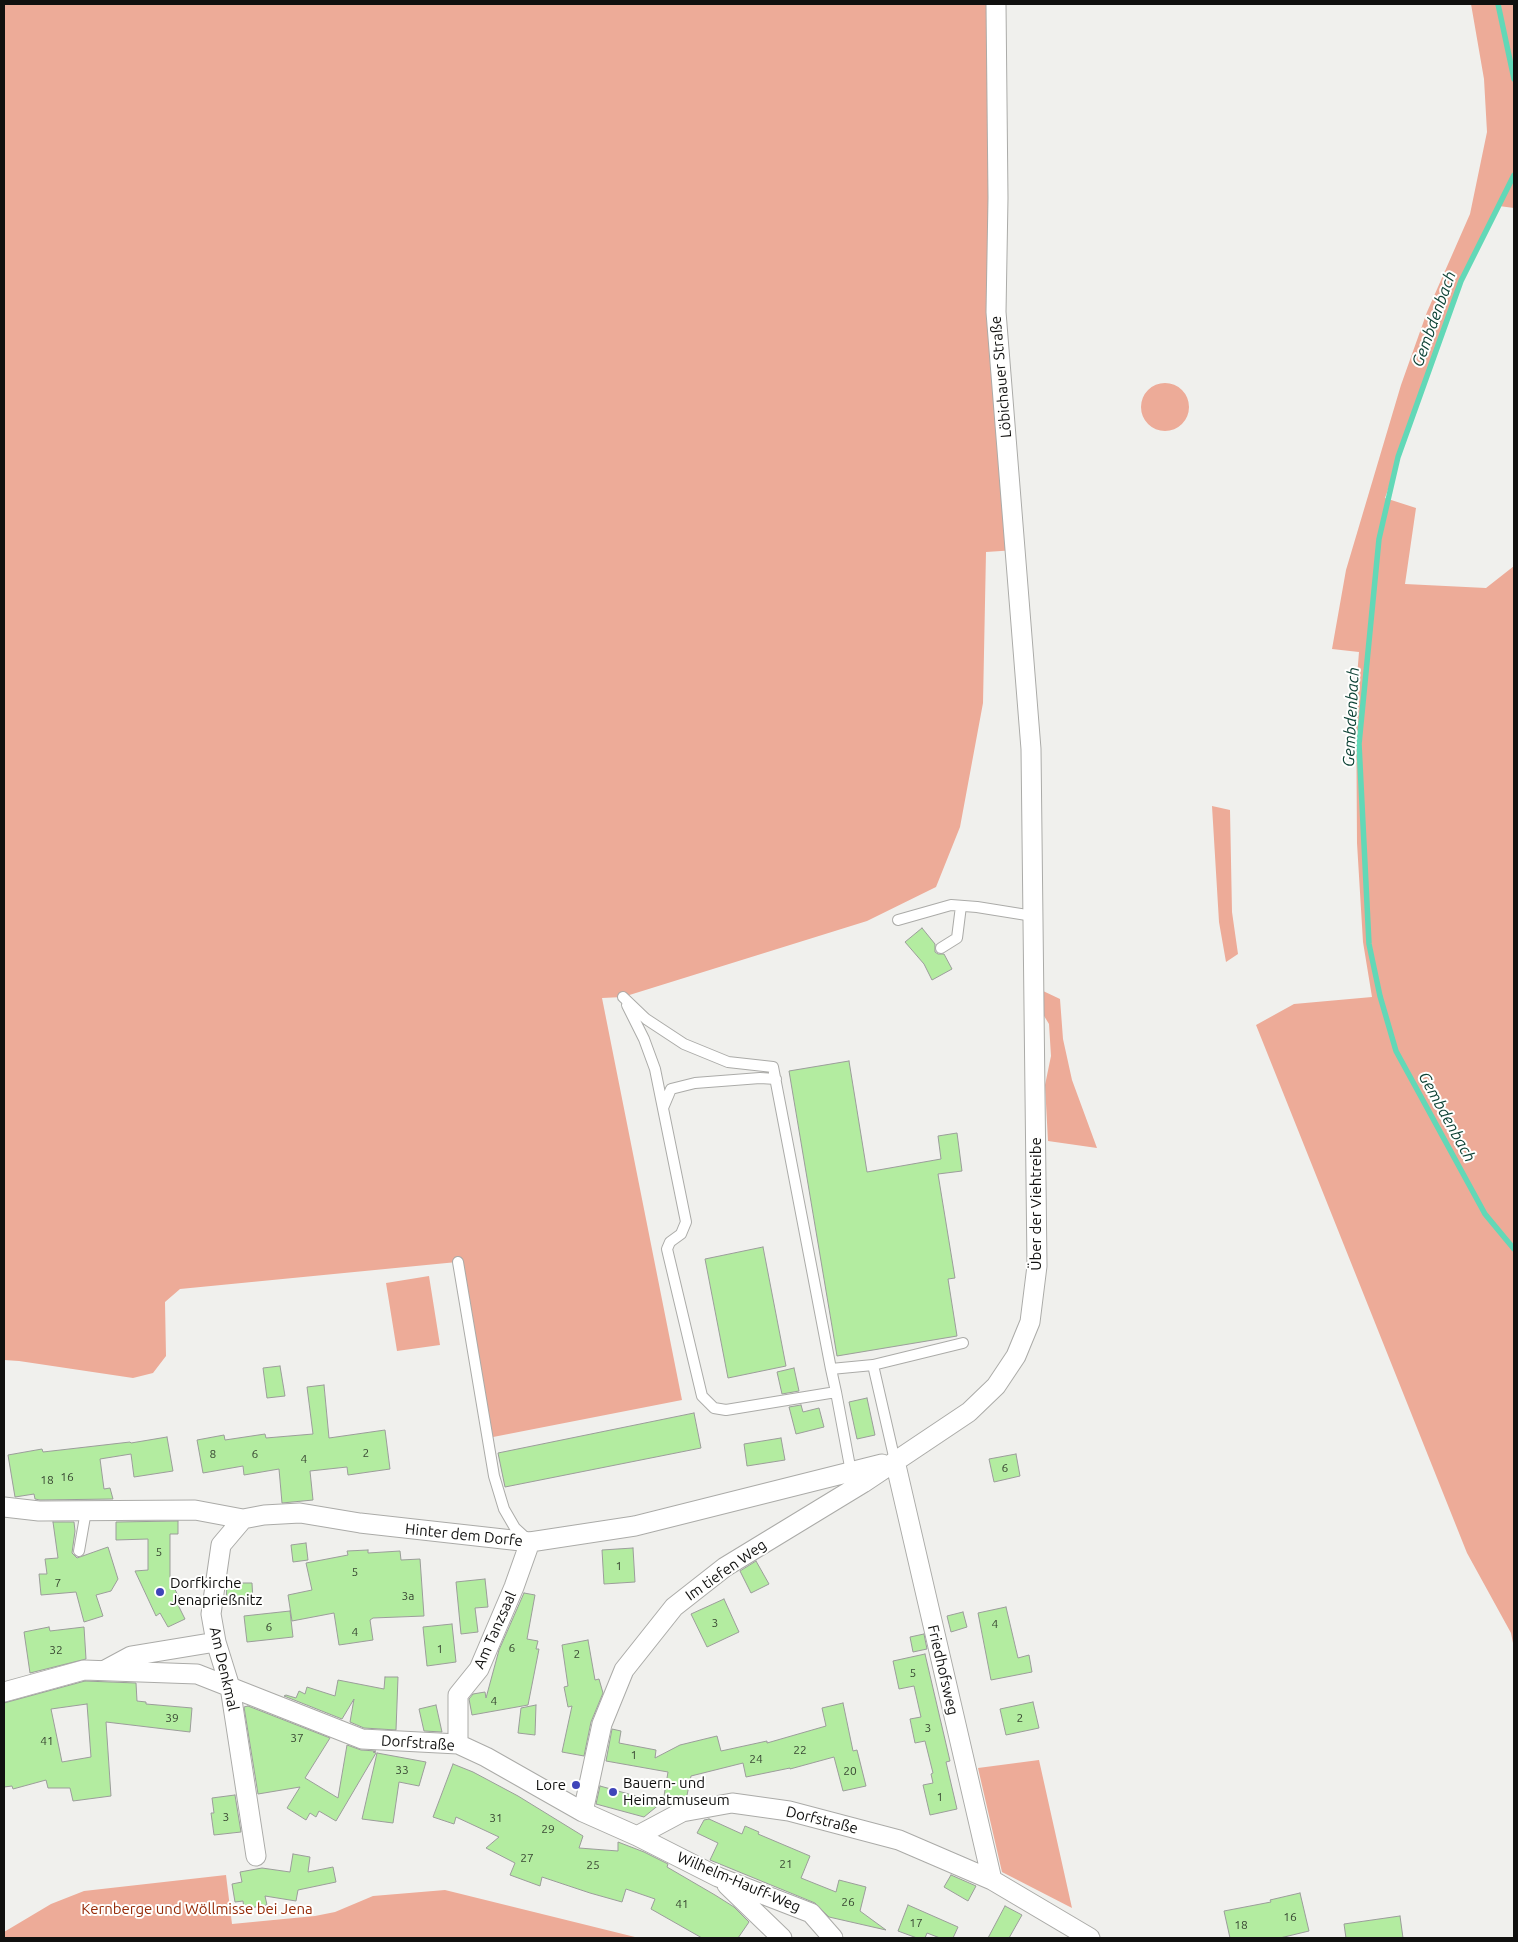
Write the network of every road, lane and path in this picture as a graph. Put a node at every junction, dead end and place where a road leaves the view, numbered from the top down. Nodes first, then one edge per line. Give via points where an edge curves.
1 (996, 4) edge
2 (1031, 749) joint
3 (961, 906) junction
4 (1033, 916) junction
5 (898, 920) dead end
6 (942, 948) dead end
7 (776, 1080) junction
8 (663, 1109) junction
9 (458, 1262) dead end
10 (963, 1343) dead end
11 (873, 1365) junction
12 (831, 1370) junction
13 (836, 1392) junction
14 (895, 1461) junction
15 (852, 1472) junction
16 (4, 1507) edge
17 (86, 1510) junction
18 (243, 1520) junction
19 (530, 1542) junction
20 (79, 1551) dead end
21 (216, 1642) junction
22 (104, 1671) junction
23 (230, 1687) junction
24 (4, 1692) edge
25 (458, 1744) junction
26 (583, 1812) junction
27 (637, 1836) junction
28 (256, 1856) dead end
29 (718, 1877) junction
30 (992, 1880) junction
31 (782, 1938) edge
32 (833, 1938) edge
33 (1090, 1938) edge

1 - 2 street, Löbichauer Straße via 996,312
2 - 4 street, Über der Viehtreibe
3 - 4 lane
3 - 5 lane via 950,905
3 - 6 lane via 957,938
4 - 14 street, Über der Viehtreibe via 1037,1266 1030,1322 1016,1356 996,1386 969,1412
7 - 8 lane via 760,1078 695,1083 671,1089
7 - 8 lane via 773,1067 728,1062 684,1044 646,1019 623,998 655,1069
7 - 12 lane
8 - 13 lane via 686,1222 681,1234 670,1242 667,1249 702,1396 714,1408 726,1410
9 - 19 lane via 494,1476 515,1528
10 - 11 lane
11 - 12 lane
11 - 14 lane
12 - 13 lane
13 - 15 lane
14 - 15 street, Hinter dem Dorfe
14 - 26 street, Im tiefen Weg via 725,1567 674,1607 624,1670 602,1724
14 - 30 street, Friedhofsweg
15 - 19 street, Hinter dem Dorfe via 635,1526
16 - 17 street, Hinter dem Dorfe via 39,1511
17 - 18 street, Hinter dem Dorfe via 195,1510
17 - 20 lane
18 - 19 street, Hinter dem Dorfe via 300,1513
18 - 21 street, Am Denkmal via 221,1545 211,1614
19 - 25 street, Am Tanzsaal via 479,1670 458,1695
21 - 22 street via 131,1656
21 - 23 street, Am Denkmal
22 - 23 street, Dorfstraße via 197,1674
22 - 24 street, Dorfstraße via 84,1670
23 - 25 street, Dorfstraße via 362,1739
23 - 28 street, Am Denkmal
25 - 26 street, Dorfstraße
26 - 27 street, Dorfstraße
27 - 29 street, Wilhelm-Hauff-Weg
27 - 30 street, Dorfstraße via 682,1812 732,1803 789,1811 899,1840
29 - 31 street
29 - 32 street, Wilhelm-Hauff-Weg via 811,1913
30 - 33 street, Dorfstraße

